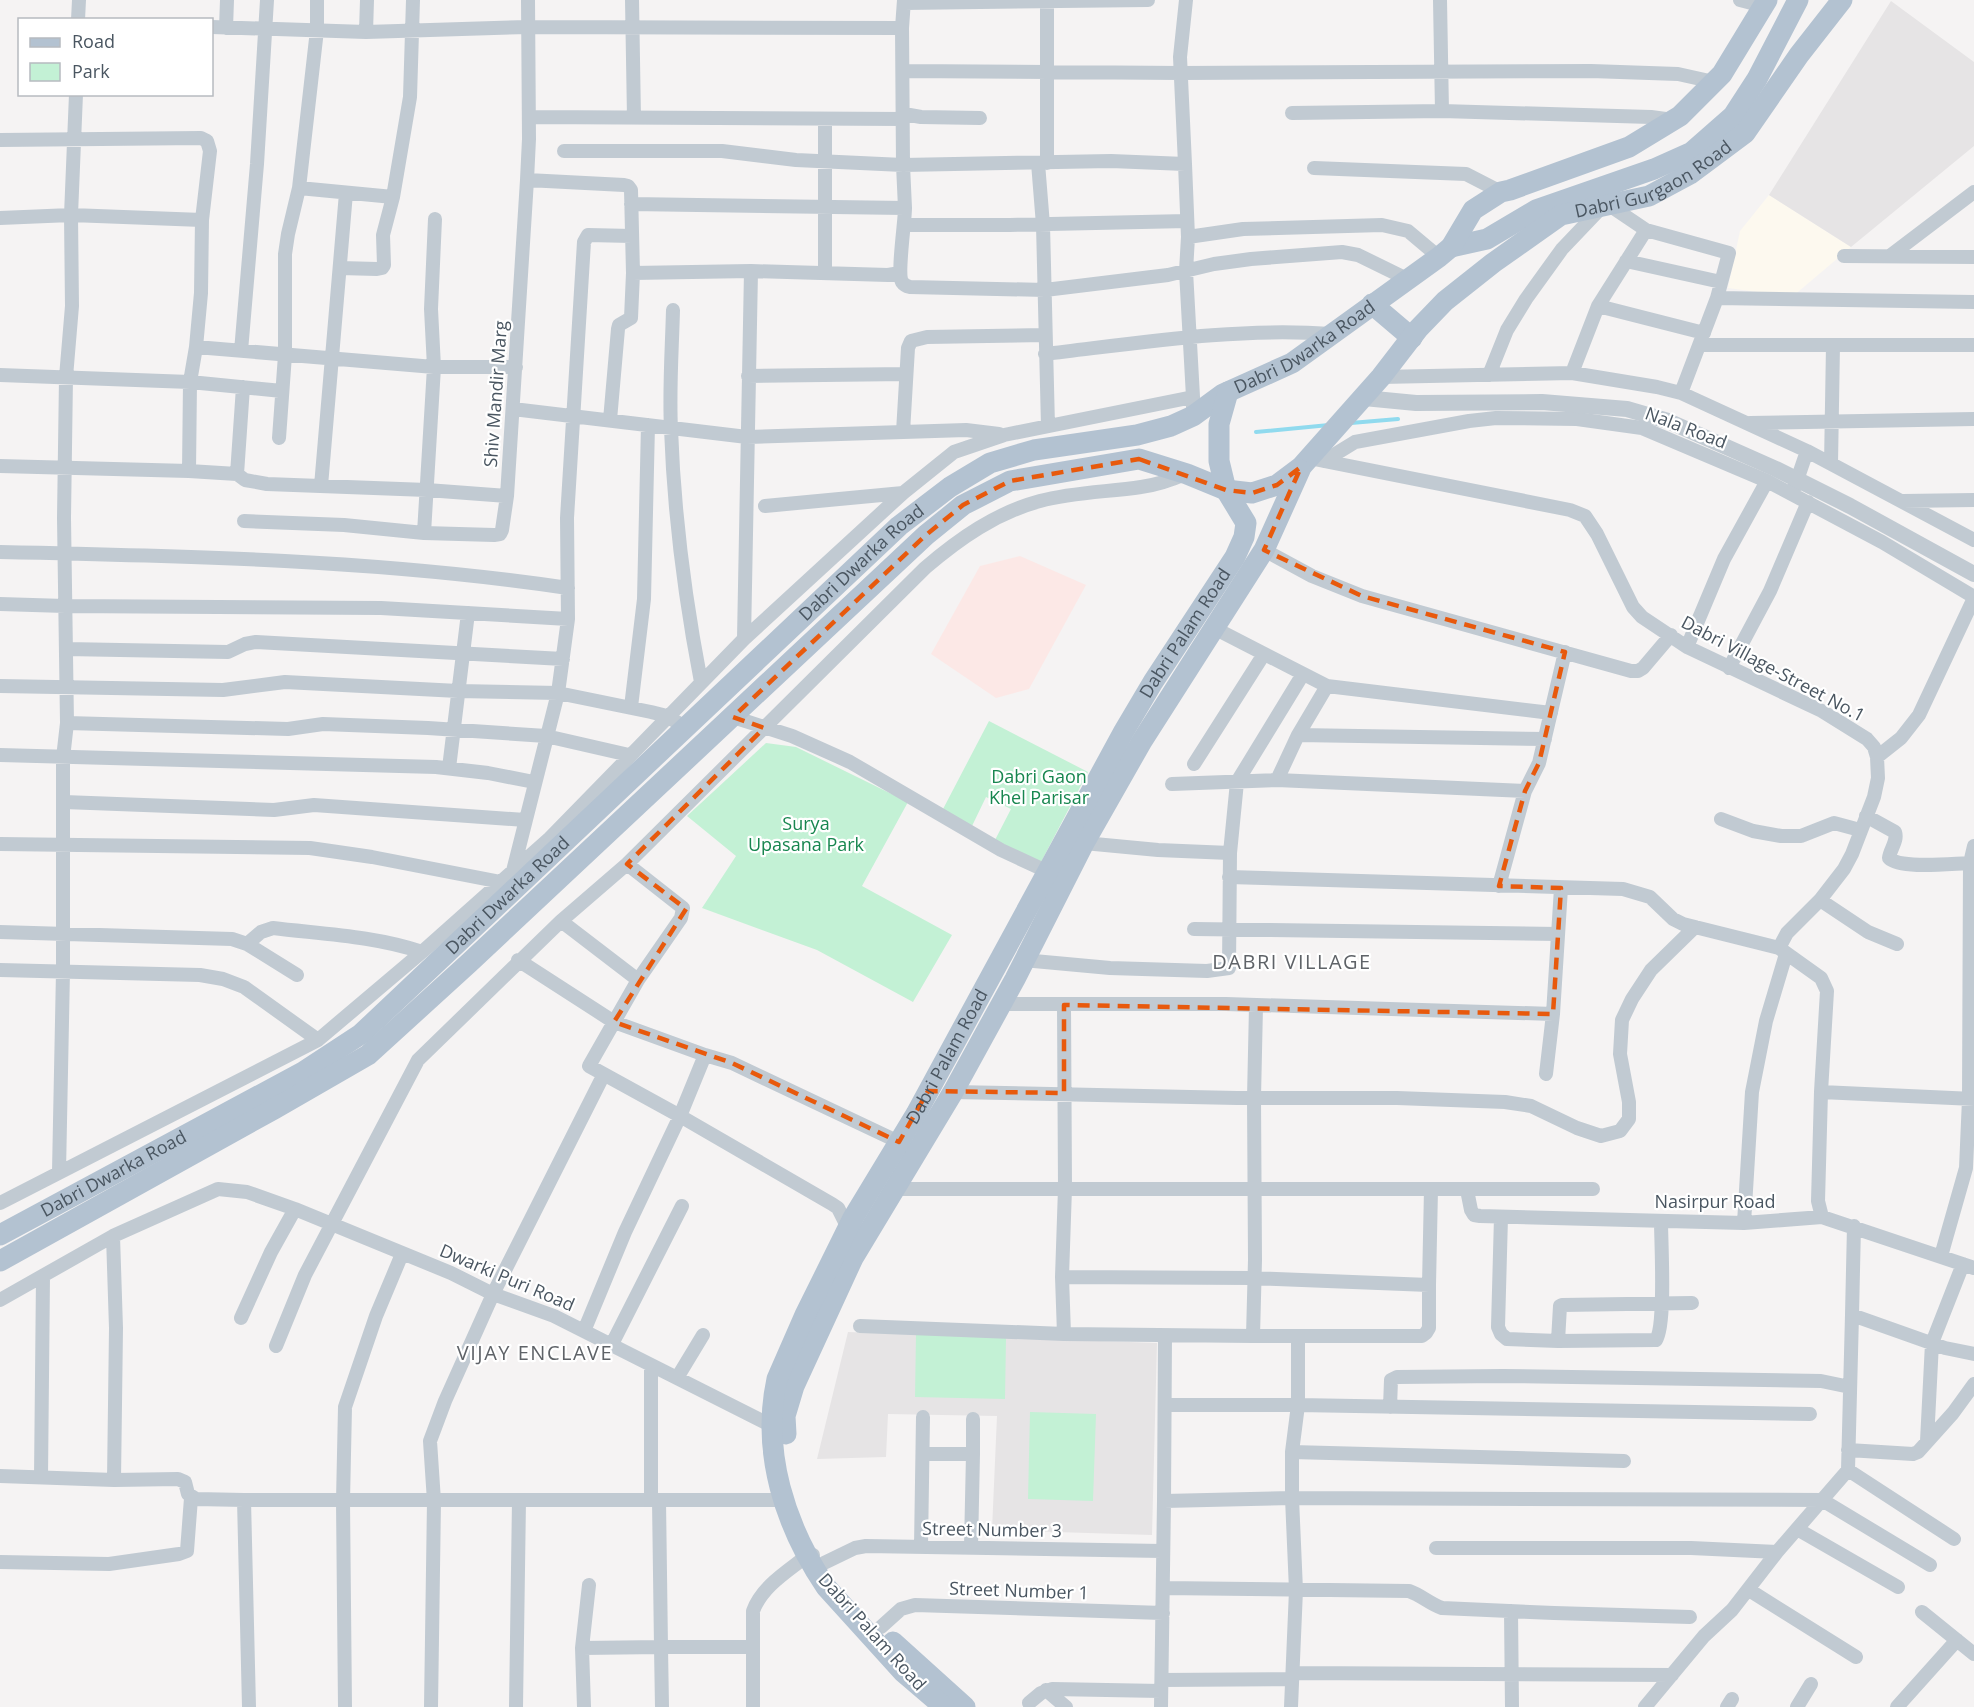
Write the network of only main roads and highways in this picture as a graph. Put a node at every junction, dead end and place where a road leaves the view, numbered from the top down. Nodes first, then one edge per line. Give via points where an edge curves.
1 (1798, 0) edge
2 (1842, 0) edge
3 (1765, 3) edge
4 (1445, 252) junction
5 (1372, 304) junction
6 (1412, 338) junction
7 (1228, 392) junction
8 (1312, 459) junction
9 (1226, 490) junction
10 (1056, 875) junction
11 (0, 1235) edge
12 (0, 1261) edge
13 (813, 1319) junction
14 (823, 1557) junction
15 (944, 1707) edge
16 (965, 1707) edge

1 - 4 main road via 1733,116 1692,152 1536,210 1487,239
2 - 6 main road, Dabri Gurgaon Road via 1745,133 1690,174 1648,196 1561,215 1445,301
3 - 4 main road, Dabri Dwarka Road via 1722,74 1680,116 1629,147 1502,192 1473,210
4 - 5 main road, Dabri Dwarka Road
5 - 6 main road
5 - 7 main road, Dabri Dwarka Road via 1292,363
6 - 8 main road, Dabri Gurgaon Road
7 - 9 main road, Dabri Palam Road via 1219,424 1219,461
7 - 11 main road, Dabri Dwarka Road via 1193,406 1171,426 1034,450 990,464 950,487 899,526 361,1034 303,1072
8 - 9 main road, Dabri Dwarka Road via 1277,485 1252,493
8 - 10 main road, Dabri Palam Road via 1264,550 1142,741 1084,843
9 - 10 main road, Dabri Palam Road via 1246,523 1244,537 1235,557 1147,691
9 - 12 main road, Dabri Dwarka Road via 1139,459 1010,481 963,505 926,535 368,1055
10 - 13 main road, Dabri Palam Road via 848,1228
10 - 13 main road, Dabri Palam Road via 1023,960 952,1092
13 - 14 main road, Dabri Palam Road via 785,1416 792,1488
13 - 14 main road, Dabri Palam Road via 777,1379 772,1426 777,1479 788,1513
14 - 15 main road, Dabri Palam Road via 826,1587 903,1672
14 - 16 main road, Dabri Palam Road via 834,1578 884,1624 893,1641

